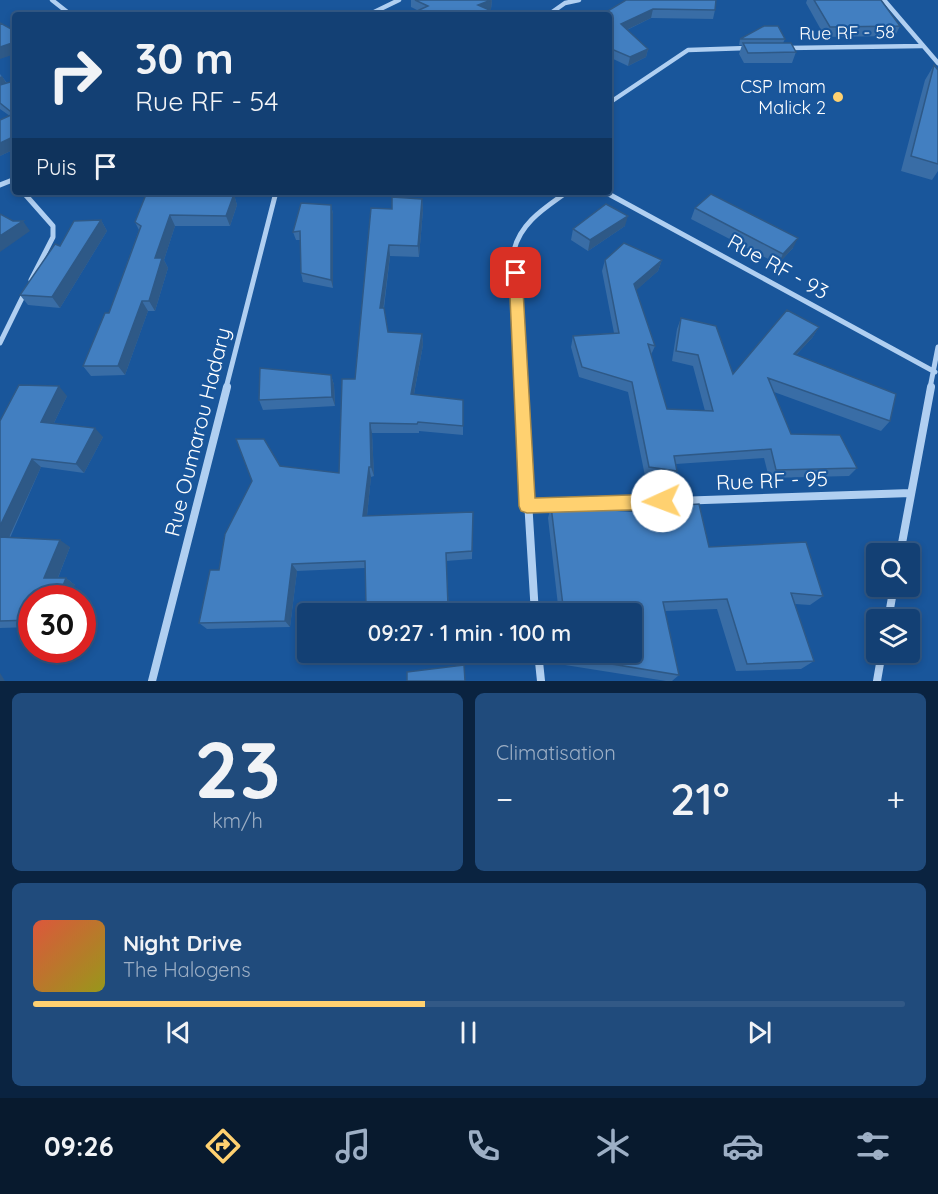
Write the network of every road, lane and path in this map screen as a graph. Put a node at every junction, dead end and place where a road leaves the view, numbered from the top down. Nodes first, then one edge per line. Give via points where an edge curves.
1 (52, 0) edge
2 (399, 0) edge
3 (579, 0) edge
4 (884, 0) edge
5 (565, 2) edge
6 (67, 12) edge
7 (374, 12) edge
8 (552, 12) edge
9 (922, 46) junction
10 (759, 48) edge
11 (782, 48) edge
12 (938, 63) edge
13 (612, 101) edge
14 (26, 195) edge
15 (275, 195) edge
16 (563, 195) edge
17 (610, 195) edge
18 (0, 343) edge
19 (938, 347) edge
20 (935, 372) junction
21 (930, 398) junction
22 (938, 401) edge
23 (911, 493) junction
24 (527, 506) junction
25 (902, 543) edge
26 (534, 603) edge
27 (539, 663) edge
28 (880, 663) edge
29 (151, 680) edge
30 (541, 681) edge
31 (877, 681) edge

1 - 6 street
2 - 7 street
3 - 5 street
4 - 9 street
5 - 8 street
9 - 11 street, Rue RF - 58
9 - 12 street
10 - 13 street via 688,50
14 - 18 street via 53,226 53,237
15 - 29 street, Rue Oumarou Hadary
16 - 24 street via 521,228 514,250
17 - 20 street, Rue RF - 93
19 - 20 street
20 - 21 street
21 - 22 street
21 - 23 street
23 - 24 street, Rue RF - 95
23 - 25 street
24 - 26 street
27 - 30 street
28 - 31 street

